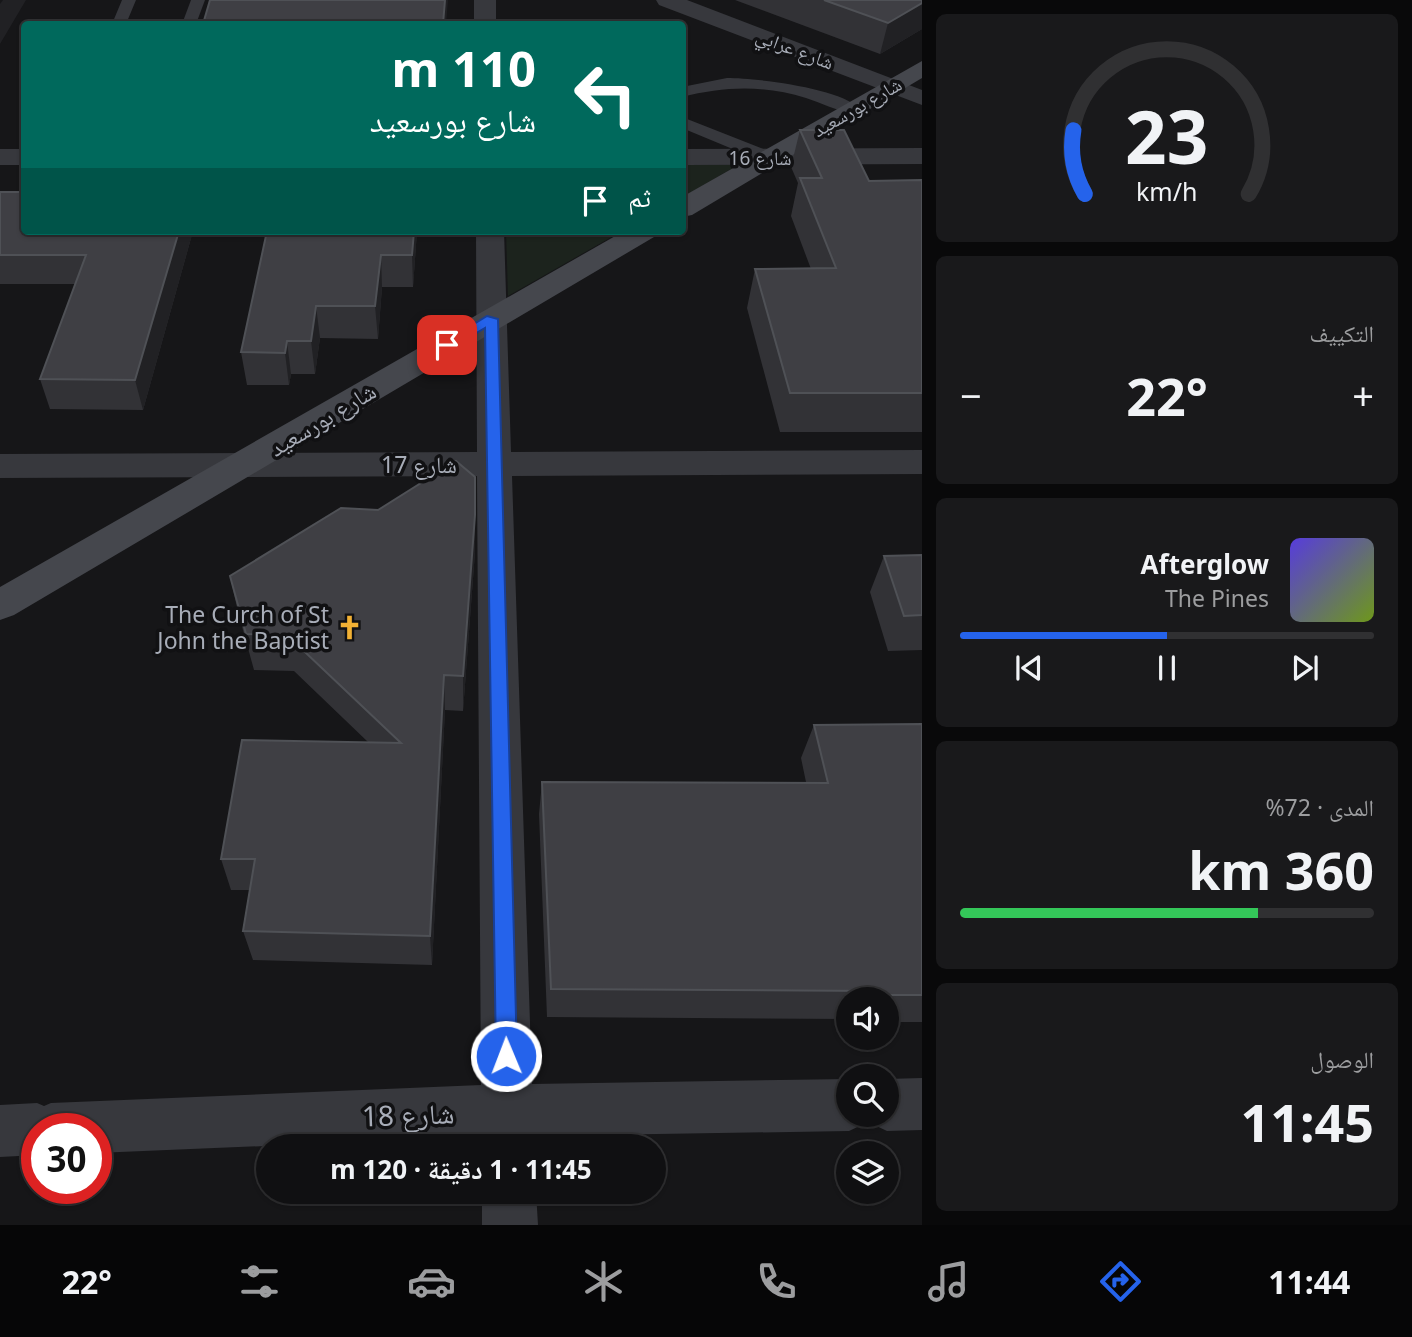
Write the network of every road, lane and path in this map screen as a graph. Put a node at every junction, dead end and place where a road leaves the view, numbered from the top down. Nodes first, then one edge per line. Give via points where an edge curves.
1 (129, 0) edge
2 (198, 0) edge
3 (485, 0) edge
4 (667, 0) edge
5 (120, 21) edge
6 (190, 21) edge
7 (485, 21) edge
8 (922, 68) edge
9 (892, 86) junction
10 (686, 91) edge
11 (922, 98) edge
12 (852, 109) junction
13 (686, 124) edge
14 (922, 156) edge
15 (0, 157) edge
16 (21, 157) edge
17 (686, 157) edge
18 (770, 158) junction
19 (686, 207) edge
20 (489, 235) edge
21 (637, 235) edge
22 (492, 319) junction
23 (922, 461) edge
24 (495, 464) junction
25 (245, 465) junction
26 (0, 466) edge
27 (0, 605) edge
28 (922, 1104) edge
29 (899, 1105) edge
30 (836, 1106) edge
31 (508, 1128) edge
32 (112, 1129) edge
33 (21, 1130) edge
34 (0, 1131) edge
35 (509, 1204) edge
36 (510, 1225) edge

1 - 5 lane
2 - 6 lane
3 - 7 street
4 - 9 street, شارع عرابي
8 - 9 main road, شارع بورسعيد
9 - 11 street, شارع عرابي
9 - 12 main road, شارع بورسعيد
10 - 12 lane via 721,83 770,83
12 - 18 main road, شارع بورسعيد
13 - 18 lane
14 - 18 street, شارع 16
15 - 16 street
17 - 18 street, شارع 16
18 - 19 main road, شارع بورسعيد
20 - 22 street
21 - 22 main road, شارع بورسعيد
22 - 24 street
22 - 25 main road, شارع بورسعيد
23 - 24 street, شارع 17
24 - 25 street, شارع 17
24 - 31 street
25 - 26 street, شارع 17
25 - 27 main road, شارع بورسعيد
28 - 29 street
30 - 31 street, شارع 18
31 - 32 street, شارع 18
33 - 34 street
35 - 36 street

